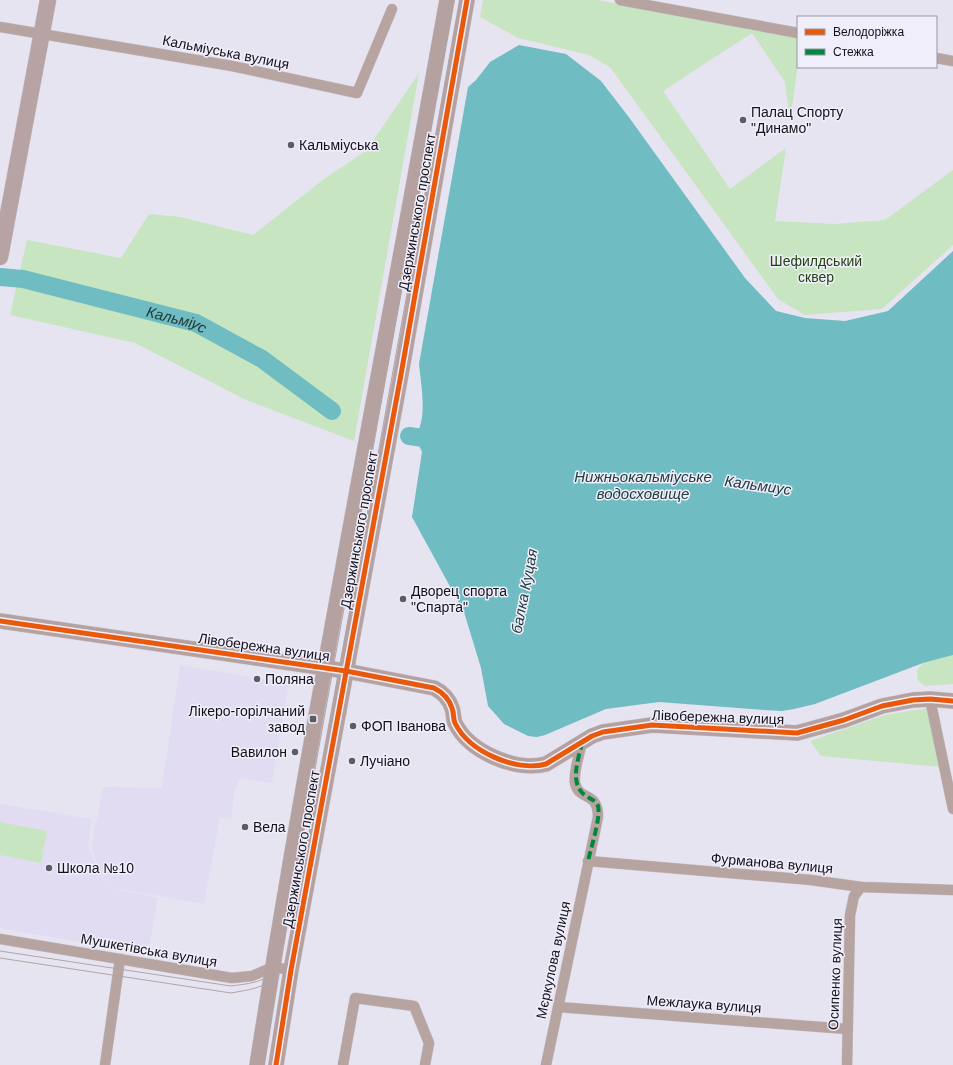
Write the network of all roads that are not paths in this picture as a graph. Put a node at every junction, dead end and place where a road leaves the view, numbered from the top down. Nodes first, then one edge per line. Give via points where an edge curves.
1 (48, 0) edge
2 (447, 0) edge
3 (467, 0) edge
4 (620, 0) edge
5 (392, 10) dead end
6 (0, 27) edge
7 (797, 33) edge
8 (41, 34) junction
9 (937, 58) edge
10 (953, 61) edge
11 (0, 257) edge
12 (0, 621) edge
13 (326, 668) junction
14 (346, 671) junction
15 (930, 699) junction
16 (953, 701) edge
17 (582, 742) junction
18 (953, 809) edge
19 (588, 861) junction
20 (861, 886) junction
21 (953, 890) edge
22 (0, 939) edge
23 (120, 959) junction
24 (273, 967) junction
25 (291, 970) junction
26 (558, 1007) junction
27 (847, 1029) junction
28 (105, 1065) edge
29 (257, 1065) edge
30 (276, 1065) edge
31 (343, 1065) edge
32 (425, 1065) edge
33 (546, 1065) edge
34 (847, 1065) edge

1 - 8 main road
2 - 13 street, Дзержинського проспект
3 - 14 street, Дзержинського проспект
4 - 7 street
5 - 8 street, Кальміуська вулиця via 357,93 232,66
6 - 8 street, Кальміуська вулиця
8 - 11 main road
9 - 10 street
12 - 13 street, Лівобережна вулиця
13 - 14 street, Лівобережна вулиця
13 - 24 street, Дзержинського проспект
14 - 17 street, Лівобережна вулиця via 434,688 445,695 452,708 455,723 465,736 477,748 502,760 538,766
14 - 25 street, Дзержинського проспект
15 - 16 street, Лівобережна вулиця
15 - 17 street, Лівобережна вулиця via 882,706 797,733 652,725 604,732
15 - 18 street
17 - 19 street, Мєркулова вулиця via 575,783 580,791 598,806
19 - 20 street, Фурманова вулиця
19 - 26 street, Мєркулова вулиця
20 - 21 street, Фурманова вулиця
20 - 27 street, Осипенко вулиця via 854,896 850,915
22 - 23 street, Мушкетівська вулиця
23 - 24 street, Мушкетівська вулиця via 232,978 252,976
23 - 28 street
24 - 25 street
24 - 29 street, Дзержинського проспект
25 - 30 street, Дзержинського проспект
26 - 27 street, Межлаука вулиця
26 - 33 street, Мєркулова вулиця
27 - 34 street, Осипенко вулиця
31 - 32 street via 356,998 414,1006 429,1043

